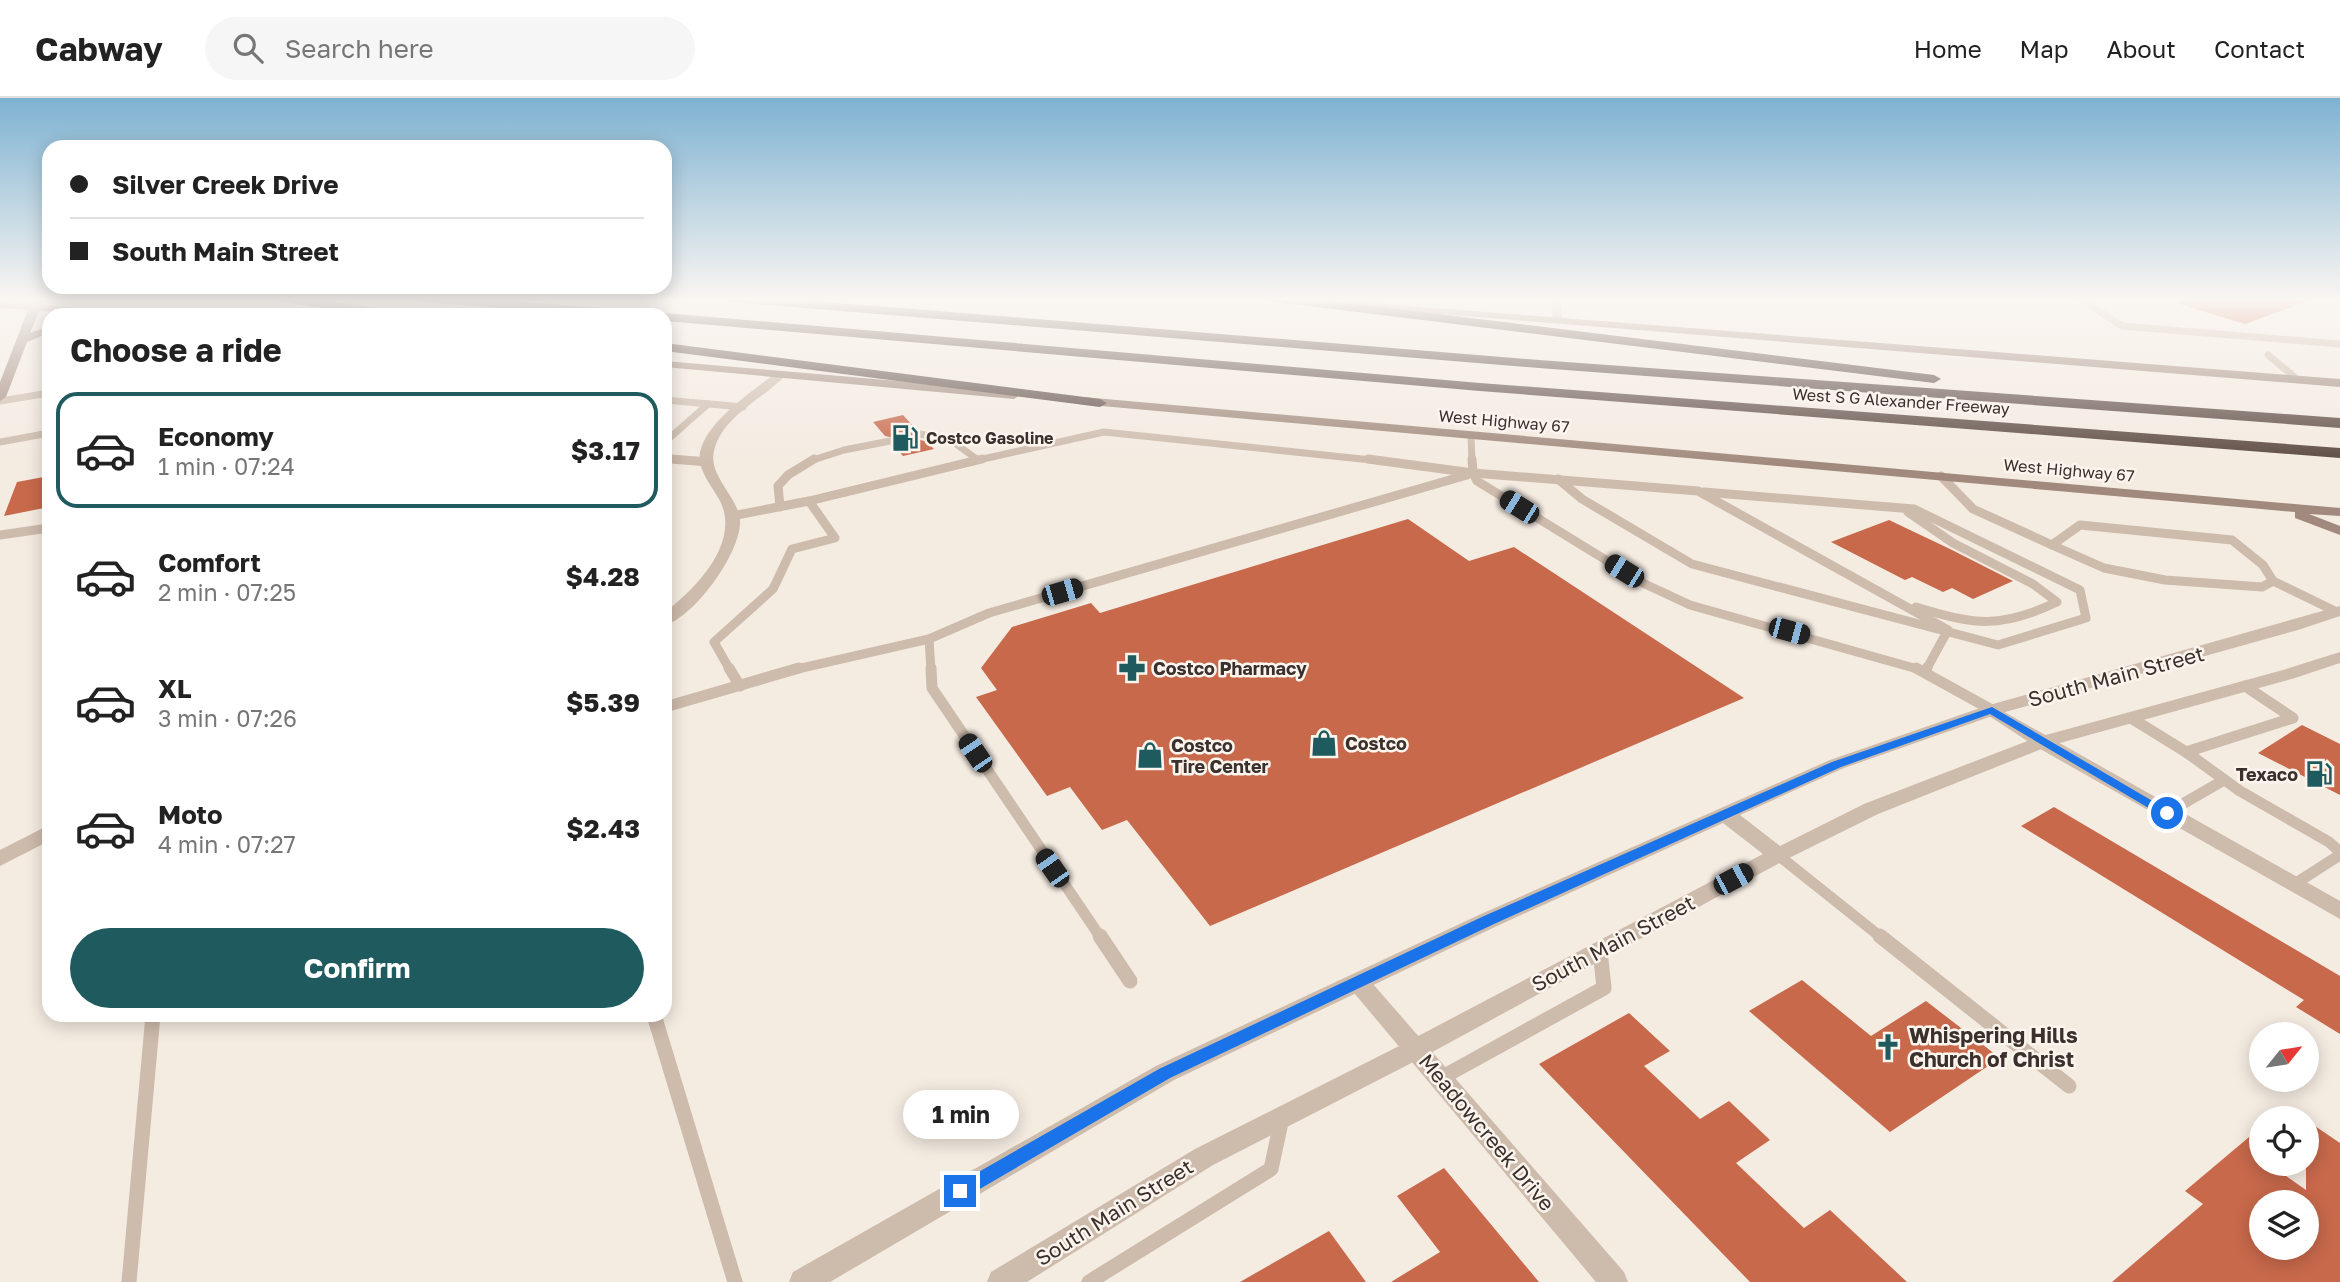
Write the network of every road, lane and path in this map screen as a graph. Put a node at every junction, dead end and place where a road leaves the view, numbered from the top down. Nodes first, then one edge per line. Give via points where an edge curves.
1 (19, 353) edge
2 (714, 353) edge
3 (1086, 353) edge
4 (1407, 353) edge
5 (1727, 353) edge
6 (1975, 353) edge
7 (2267, 355) dead end
8 (672, 365) edge
9 (781, 374) junction
10 (2297, 379) junction
11 (2340, 383) edge
12 (42, 394) edge
13 (0, 399) edge
14 (672, 401) edge
15 (1100, 403) junction
16 (708, 404) junction
17 (743, 407) junction
18 (2249, 416) junction
19 (2340, 423) edge
20 (42, 434) edge
21 (920, 434) dead end
22 (672, 436) edge
23 (1471, 436) junction
24 (890, 441) dead end
25 (0, 442) edge
26 (2340, 453) edge
27 (672, 459) edge
28 (978, 460) junction
29 (708, 462) junction
30 (1473, 473) junction
31 (1941, 476) junction
32 (1558, 479) junction
33 (1698, 491) junction
34 (809, 501) junction
35 (2263, 504) junction
36 (780, 507) junction
37 (1902, 508) junction
38 (2340, 512) edge
39 (732, 516) junction
40 (42, 528) edge
41 (2340, 531) edge
42 (0, 535) edge
43 (2052, 545) junction
44 (2273, 581) junction
45 (1896, 601) junction
46 (2339, 612) edge
47 (672, 615) edge
48 (1948, 630) junction
49 (929, 639) junction
50 (2340, 657) edge
51 (1926, 671) junction
52 (740, 685) junction
53 (2245, 686) junction
54 (672, 705) edge
55 (1992, 710) junction
56 (2131, 718) junction
57 (2042, 742) junction
58 (2186, 752) junction
59 (2224, 780) junction
60 (2167, 813) junction
61 (1726, 815) junction
62 (42, 836) edge
63 (2340, 854) edge
64 (1778, 855) junction
65 (0, 859) edge
66 (2293, 885) junction
67 (2340, 911) edge
68 (1600, 950) junction
69 (1130, 981) dead end
70 (1358, 982) junction
71 (152, 1022) edge
72 (656, 1022) edge
73 (1416, 1049) junction
74 (1441, 1079) junction
75 (2068, 1086) dead end
76 (1282, 1117) junction
77 (129, 1282) edge
78 (735, 1282) edge
79 (803, 1282) edge
80 (1001, 1282) edge
81 (1089, 1282) edge
82 (1614, 1282) edge

1 - 13 main road
2 - 15 highway
3 - 26 highway, West S G Alexander Freeway
4 - 18 highway, West S G Alexander Freeway
5 - 18 highway
6 - 10 main road
7 - 10 lane
8 - 9 main road, West Highway 67
9 - 15 main road, West Highway 67
9 - 17 street
10 - 11 main road
12 - 13 lane
14 - 16 lane
15 - 23 main road, West Highway 67
16 - 17 lane
16 - 22 lane
17 - 29 street via 713,437 706,454
18 - 19 highway, West S G Alexander Freeway
20 - 25 lane
21 - 28 lane via 943,436
23 - 30 lane
23 - 31 main road, West Highway 67
24 - 36 lane via 809,460 788,473 778,486
27 - 29 lane
28 - 30 lane via 1104,432
28 - 34 lane
29 - 39 street
30 - 32 lane
30 - 49 lane via 989,613
30 - 51 lane via 1477,481 1645,584 1690,605
31 - 35 main road, West Highway 67
31 - 43 lane via 1973,509
32 - 33 lane
32 - 48 lane via 1582,499 1692,564
33 - 37 lane
33 - 45 lane
34 - 36 lane
34 - 52 lane via 835,538 792,549 773,589 714,642
35 - 38 main road, West Highway 67
35 - 41 main road
36 - 39 lane
37 - 45 lane via 1953,543 2033,584 2057,603 1988,625
37 - 48 lane via 1914,509 2080,590 2086,618 1998,645
39 - 47 street via 733,528 710,578
40 - 42 lane
43 - 44 lane via 2104,568 2165,580 2262,587
43 - 44 lane via 2080,526 2232,540 2263,565
44 - 46 lane
45 - 48 lane
46 - 55 street, South Main Street
48 - 51 lane
49 - 52 lane
49 - 69 lane via 932,688
50 - 53 street, South Main Street
51 - 55 lane
52 - 54 lane
53 - 56 street, South Main Street
53 - 58 lane via 2293,718
55 - 57 street
55 - 61 street, South Main Street via 1837,764
56 - 57 street, South Main Street
56 - 58 lane
57 - 60 street
57 - 64 street, South Main Street via 1871,809
58 - 59 lane
59 - 60 lane
59 - 63 lane via 2329,842
60 - 66 street
61 - 64 street
61 - 70 street, South Main Street
62 - 65 street
63 - 66 lane
64 - 68 street, South Main Street
64 - 75 lane
66 - 67 street
68 - 73 street, South Main Street
68 - 74 lane via 1604,988
70 - 73 street, Meadowcreek Drive
70 - 79 street, South Main Street via 1165,1073
71 - 77 lane
72 - 78 lane
73 - 74 street, Meadowcreek Drive
73 - 76 street, South Main Street
74 - 82 street, Meadowcreek Drive
76 - 80 street, South Main Street via 1204,1157
76 - 81 lane via 1271,1169

